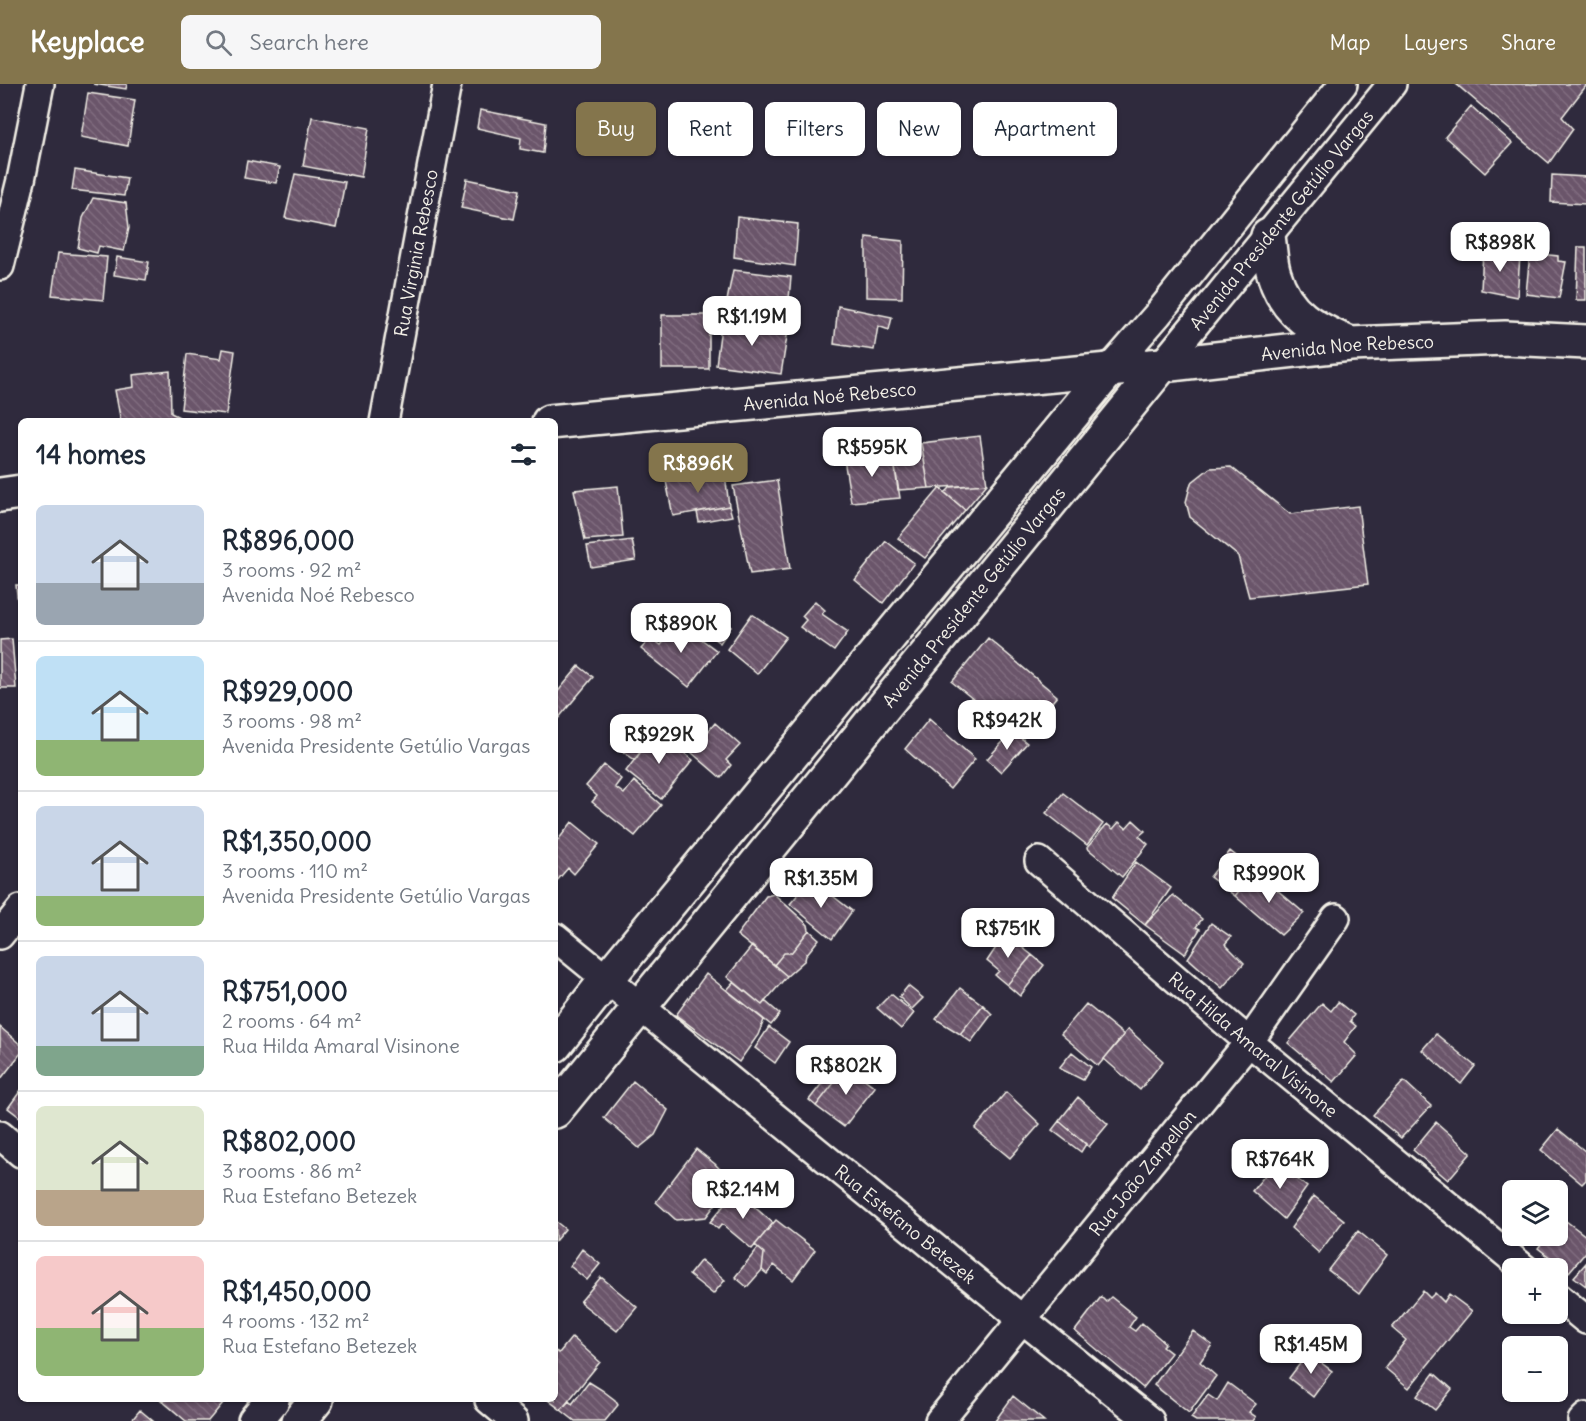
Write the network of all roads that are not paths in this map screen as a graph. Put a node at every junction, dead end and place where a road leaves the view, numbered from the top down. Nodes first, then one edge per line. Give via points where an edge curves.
1 (40, 84) edge
2 (447, 84) edge
3 (1343, 84) edge
4 (1392, 84) edge
5 (10, 178) edge
6 (1268, 237) junction
7 (0, 266) edge
8 (1586, 342) edge
9 (1350, 344) junction
10 (1162, 364) junction
11 (1110, 369) junction
12 (385, 418) edge
13 (558, 421) edge
14 (18, 492) edge
15 (0, 495) edge
16 (1039, 861) dead end
17 (18, 913) edge
18 (1336, 918) dead end
19 (0, 935) edge
20 (558, 939) edge
21 (607, 979) junction
22 (640, 1007) junction
23 (558, 1041) edge
24 (1250, 1042) junction
25 (558, 1107) edge
26 (0, 1135) edge
27 (18, 1150) edge
28 (1512, 1258) edge
29 (1568, 1305) edge
30 (1022, 1319) junction
31 (1586, 1320) edge
32 (270, 1402) edge
33 (314, 1402) edge
34 (491, 1402) edge
35 (1586, 1417) edge
36 (255, 1421) edge
37 (299, 1421) edge
38 (514, 1421) edge
39 (939, 1421) edge
40 (1150, 1421) edge
41 (1582, 1421) edge

1 - 5 street
2 - 12 street, Rua Virginia Rebesco
3 - 11 street, Avenida Presidente Getúlio Vargas
4 - 6 street, Avenida Presidente Getúlio Vargas
5 - 7 street
6 - 9 main road via 1274,274 1298,316 1321,332
6 - 10 street, Avenida Presidente Getúlio Vargas
8 - 9 main road, Avenida Noe Rebesco via 1505,338
9 - 10 main road, Avenida Noe Rebesco
10 - 11 main road, Avenida Noe Rebesco
10 - 22 main road, Avenida Presidente Getúlio Vargas
11 - 13 main road, Avenida Noé Rebesco
11 - 21 main road, Avenida Presidente Getúlio Vargas
14 - 15 main road
16 - 24 street, Rua Hilda Amaral Visinone
17 - 19 street
18 - 24 street, Rua João Zarpellon
20 - 21 street, Rua Estefano Betezek
21 - 22 street, Rua Estefano Betezek
21 - 23 main road, Avenida Presidente Getúlio Vargas
22 - 25 main road, Avenida Presidente Getúlio Vargas
22 - 30 street, Rua Estefano Betezek
24 - 28 street, Rua Hilda Amaral Visinone
24 - 30 street, Rua João Zarpellon
26 - 27 street
29 - 31 street
30 - 39 street, Rua João Zarpellon
30 - 40 street, Rua Estefano Betezek
32 - 36 main road
33 - 37 main road
34 - 38 street
35 - 41 street

